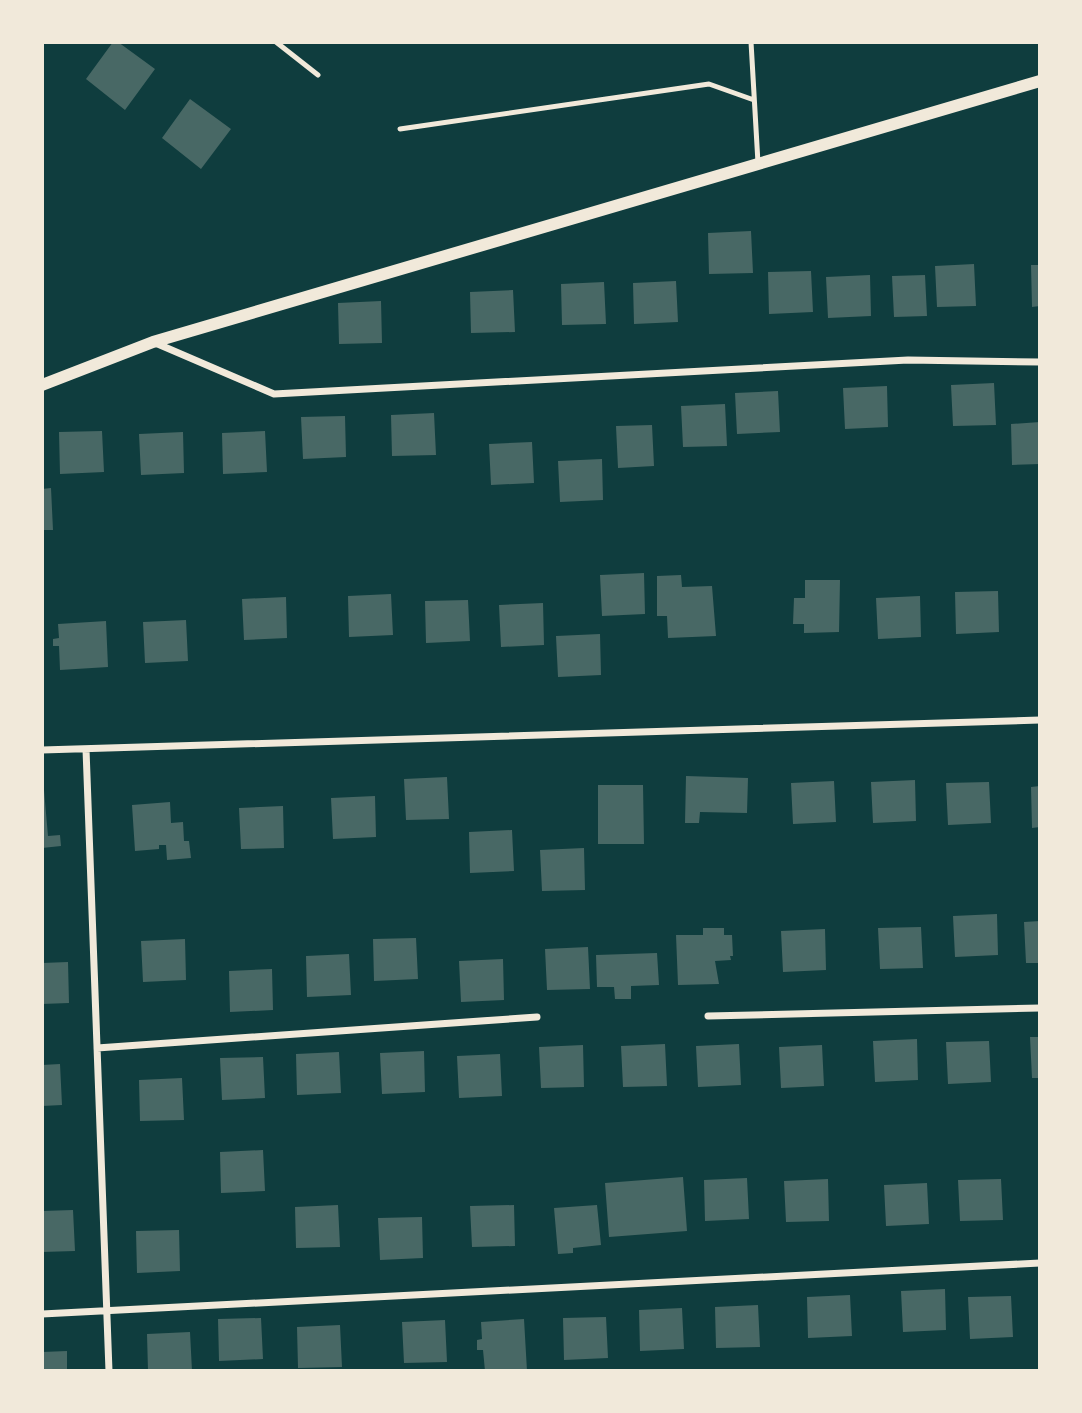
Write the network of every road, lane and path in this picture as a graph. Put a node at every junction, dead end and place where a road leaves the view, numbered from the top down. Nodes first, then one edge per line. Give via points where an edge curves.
1 (276, 42) edge
2 (751, 42) edge
3 (318, 75) dead end
4 (1040, 81) edge
5 (754, 100) junction
6 (400, 129) dead end
7 (758, 166) junction
8 (153, 342) junction
9 (1040, 362) edge
10 (42, 385) edge
11 (1040, 720) edge
12 (86, 749) junction
13 (42, 750) edge
14 (1040, 1008) edge
15 (708, 1016) dead end
16 (537, 1017) dead end
17 (97, 1048) junction
18 (1040, 1263) edge
19 (107, 1312) junction
20 (42, 1314) edge
21 (109, 1371) edge

1 - 3 lane
2 - 5 lane
4 - 7 street
5 - 6 lane via 709,84
5 - 7 lane
7 - 8 street
8 - 9 street via 274,394 908,360
8 - 10 street
11 - 12 street
12 - 13 street
12 - 17 street
14 - 15 street
16 - 17 street
17 - 19 street
18 - 19 street
19 - 20 street
19 - 21 street

